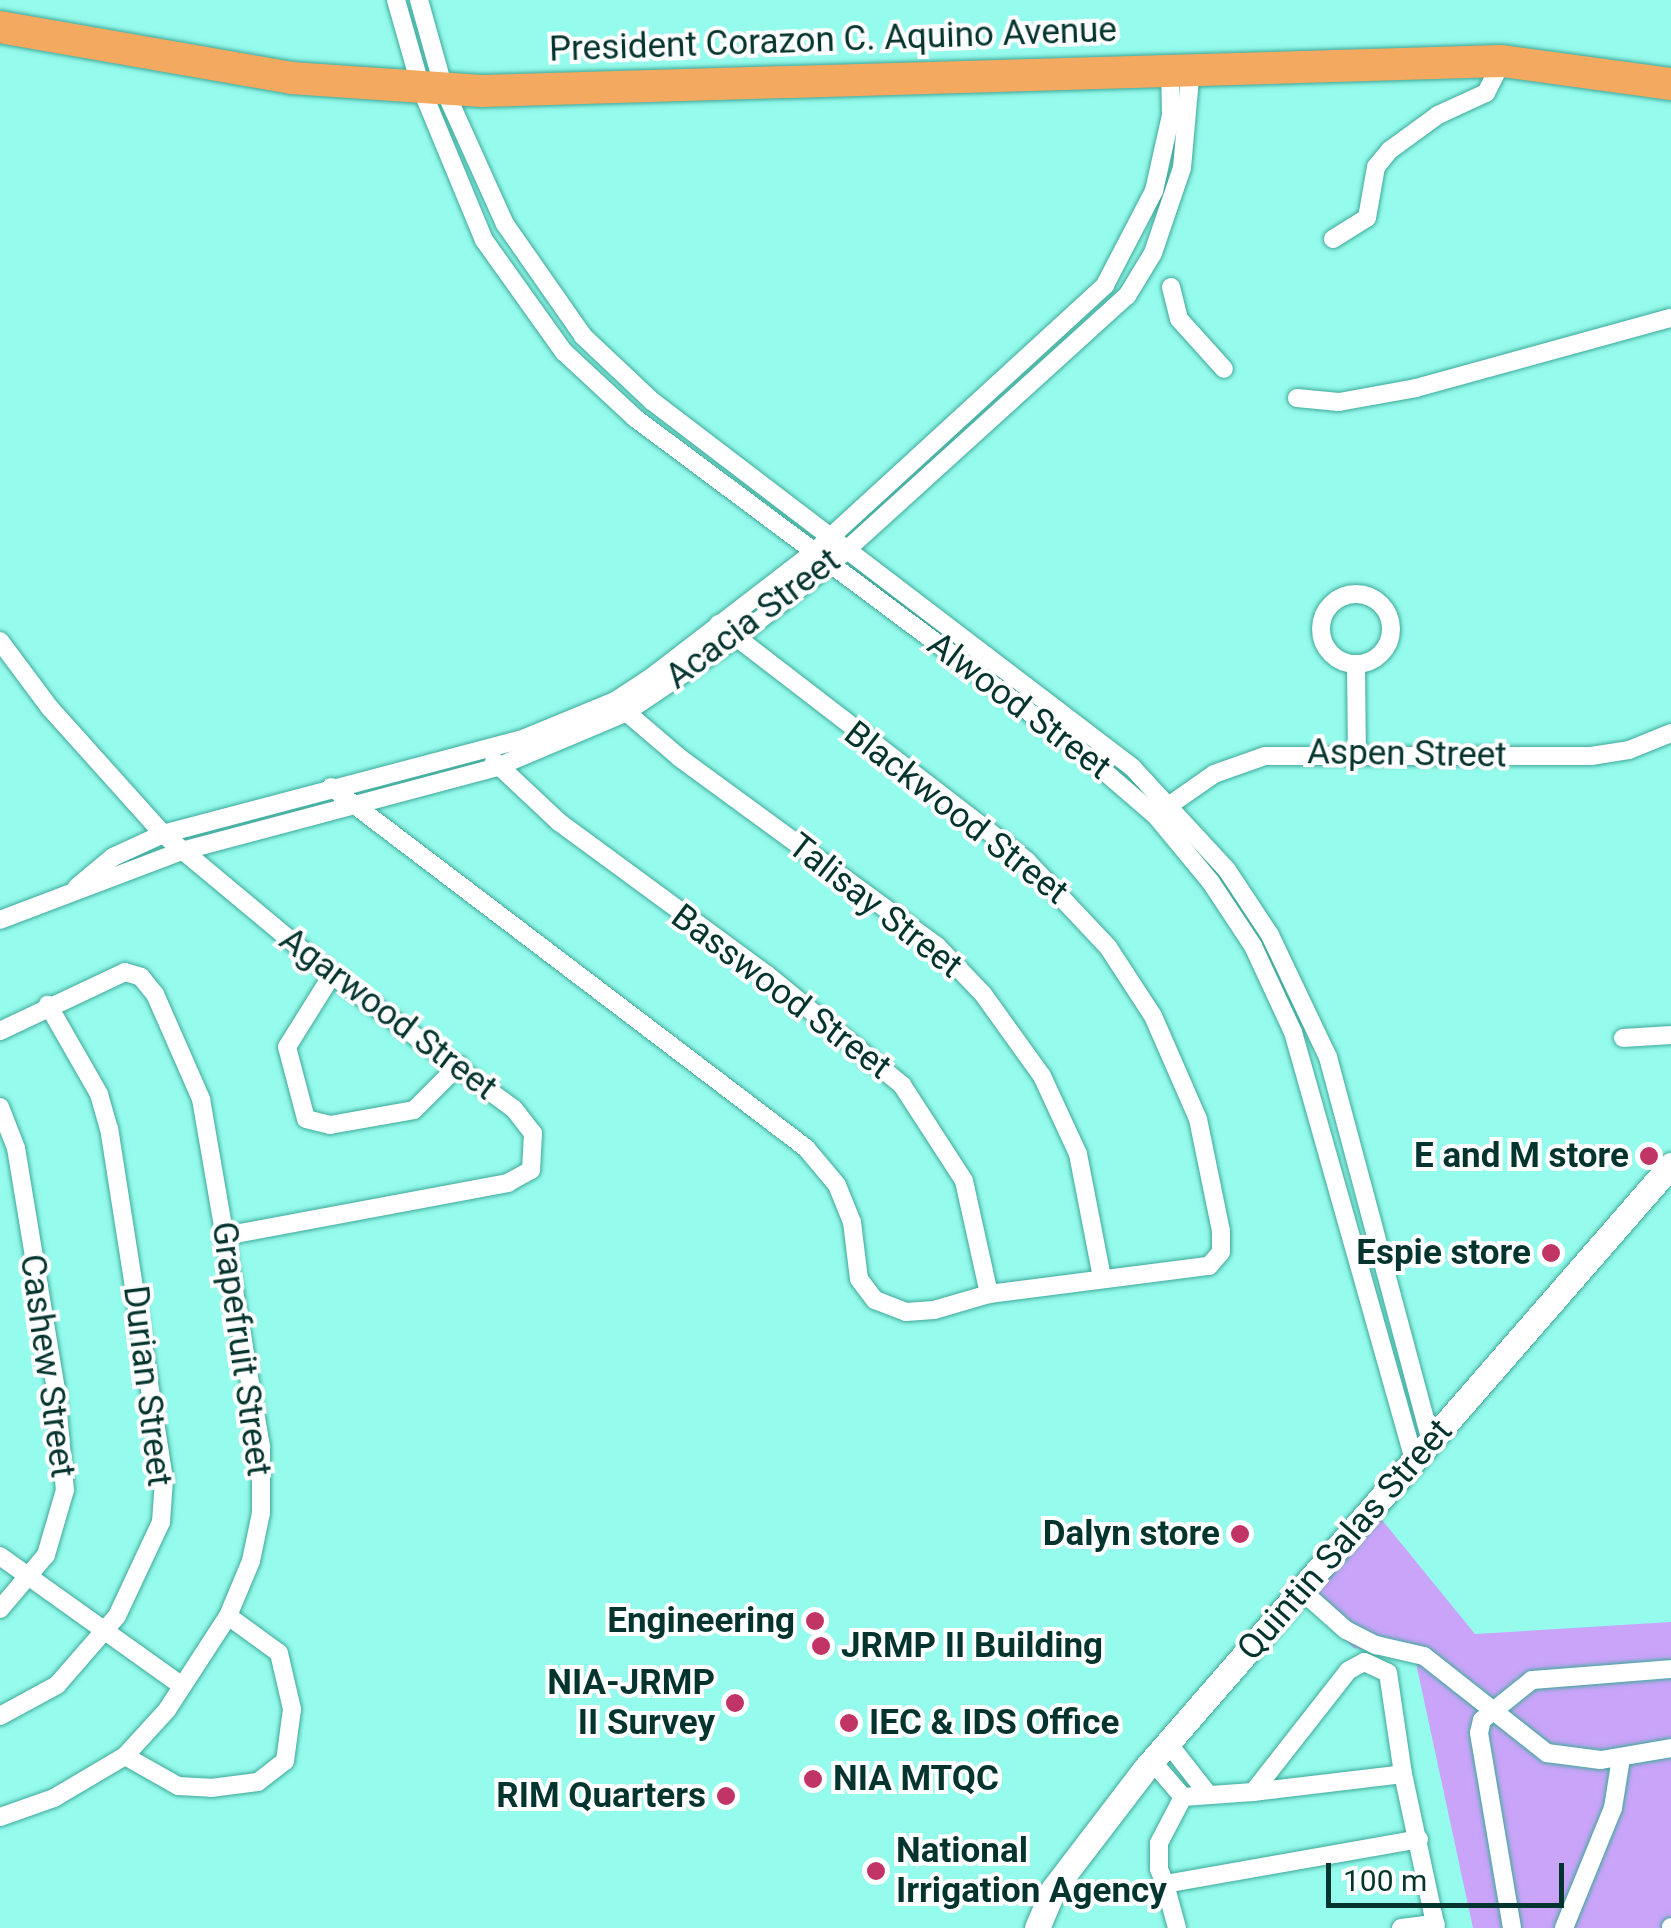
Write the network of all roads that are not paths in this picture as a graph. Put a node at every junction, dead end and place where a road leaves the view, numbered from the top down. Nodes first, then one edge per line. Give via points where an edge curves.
1 (396, 0) edge
2 (420, 0) edge
3 (0, 27) edge
4 (1502, 62) junction
5 (1181, 68) junction
6 (1671, 84) edge
7 (432, 88) junction
8 (1332, 239) dead end
9 (1171, 286) dead end
10 (1671, 318) edge
11 (1224, 370) dead end
12 (1297, 398) dead end
13 (830, 538) junction
14 (846, 550) junction
15 (814, 552) junction
16 (831, 564) junction
17 (719, 624) junction
18 (734, 639) junction
19 (0, 641) edge
20 (1356, 664) dead end
21 (620, 707) junction
22 (1671, 733) edge
23 (486, 748) junction
24 (1357, 753) junction
25 (497, 767) junction
26 (331, 786) junction
27 (351, 802) junction
28 (1172, 803) junction
29 (1156, 816) junction
30 (163, 834) junction
31 (182, 851) junction
32 (76, 888) junction
33 (0, 920) edge
34 (332, 975) junction
35 (48, 1005) junction
36 (0, 1031) edge
37 (1671, 1034) edge
38 (1623, 1038) dead end
39 (459, 1066) junction
40 (0, 1107) edge
41 (1671, 1165) edge
42 (226, 1236) junction
43 (1102, 1277) junction
44 (990, 1294) junction
45 (1401, 1316) junction
46 (1374, 1322) junction
47 (1432, 1441) junction
48 (1415, 1463) junction
49 (0, 1556) edge
50 (30, 1578) junction
51 (1302, 1592) junction
52 (0, 1610) edge
53 (228, 1616) junction
54 (106, 1632) junction
55 (1671, 1668) edge
56 (182, 1686) junction
57 (1490, 1710) junction
58 (0, 1716) edge
59 (1671, 1748) edge
60 (1160, 1752) junction
61 (125, 1756) junction
62 (1621, 1758) junction
63 (1404, 1774) junction
64 (1252, 1792) junction
65 (1208, 1794) junction
66 (1183, 1797) junction
67 (0, 1817) edge
68 (1418, 1839) junction
69 (1165, 1884) junction
70 (1436, 1926) edge
71 (1038, 1928) edge
72 (1178, 1928) edge
73 (1401, 1928) edge
74 (1512, 1928) edge
75 (1564, 1928) edge

1 - 7 street
2 - 7 street
3 - 7 highway, President Corazon C. Aquino Avenue via 223,69
4 - 5 highway, President Corazon C. Aquino Avenue
4 - 6 highway, President Corazon C. Aquino Avenue
4 - 8 street via 1486,93 1438,115 1390,150 1376,168 1367,218
5 - 7 highway, President Corazon C. Aquino Avenue
5 - 13 street, Acacia Street via 1154,191 1106,285
5 - 14 street, Acacia Street via 1182,168 1153,253 1127,296
7 - 13 street, Alwood Street via 505,224 583,336 652,401
7 - 15 street, Alwood Street via 484,240 564,352 635,418
9 - 11 street via 1179,318
10 - 12 street via 1416,388 1339,402
13 - 14 street, Alwood Street
13 - 15 street, Acacia Street
14 - 16 street, Acacia Street
14 - 28 street, Alwood Street via 1083,726
15 - 16 street, Alwood Street
15 - 17 street, Acacia Street
16 - 18 street, Acacia Street
16 - 29 street, Alwood Street via 1076,747
17 - 18 street, Blackwood Street
17 - 21 street, Acacia Street
18 - 21 street, Acacia Street
18 - 43 street, Blackwood Street via 1027,861 1108,947 1153,1016 1198,1119 1220,1216 1217,1260 1199,1270
19 - 30 street, Agarwood Street via 50,708
20 - 24 street
21 - 23 street, Acacia Street
21 - 25 street, Acacia Street
21 - 43 street, Talisay Street via 937,946 983,994 1042,1076 1078,1154
22 - 24 street, Aspen Street via 1591,756
23 - 25 street, Basswood Street
23 - 26 street, Acacia Street
24 - 28 street, Aspen Street via 1242,761
25 - 27 street, Acacia Street
25 - 44 street, Basswood Street via 902,1085 964,1181
26 - 27 street
26 - 30 street, Acacia Street
27 - 31 street, Acacia Street
27 - 44 street via 806,1148 838,1185 852,1222 860,1279 874,1300 906,1312
28 - 29 street, Aspen Street
28 - 45 street, Alwood Street via 1270,935 1328,1057
29 - 46 street, Alwood Street via 1210,881 1279,996 1335,1164
30 - 31 street, Agarwood Street
30 - 32 street, Acacia Street via 113,857
31 - 32 street, Acacia Street
31 - 34 street, Agarwood Street
32 - 33 street, Acacia Street
34 - 39 street, Agarwood Street
34 - 39 street via 287,1047 306,1119 330,1125 414,1110
35 - 36 street
35 - 42 street, Grapefruit Street via 125,972 141,977 155,994 189,1066
35 - 54 street, Durian Street via 100,1094 160,1434 162,1522 138,1581
37 - 38 street
39 - 42 street, Agarwood Street via 533,1132 535,1160 523,1178
40 - 50 street, Cashew Street via 16,1148 56,1390 64,1490 46,1555
41 - 47 main road, Quintin Salas Street
42 - 53 street, Grapefruit Street via 261,1448 261,1513 251,1562
43 - 44 street
45 - 46 street
45 - 47 street, Alwood Street
46 - 48 street, Alwood Street
47 - 48 main road, Quintin Salas Street
48 - 51 main road, Quintin Salas Street
49 - 50 street
50 - 52 street, Cashew Street
50 - 54 street
51 - 57 street via 1346,1630 1424,1656
51 - 60 main road, Quintin Salas Street
53 - 56 street, Grapefruit Street
53 - 61 street via 279,1654 292,1709 285,1762 258,1782 212,1788 178,1786
54 - 56 street
54 - 58 street, Durian Street via 57,1686
55 - 57 street via 1532,1680
56 - 61 street, Grapefruit Street
57 - 62 street via 1547,1753 1574,1760
57 - 74 street via 1479,1733
59 - 62 street
60 - 65 street
60 - 66 street
60 - 71 main road, Quintin Salas Street via 1054,1888
61 - 67 street, Grapefruit Street via 54,1798
62 - 75 street via 1613,1808
63 - 64 street
63 - 64 street via 1388,1673 1364,1662 1348,1671
63 - 68 street
64 - 65 street
65 - 66 street
66 - 69 street via 1160,1843
68 - 69 street
68 - 70 street
69 - 72 street
70 - 73 street

